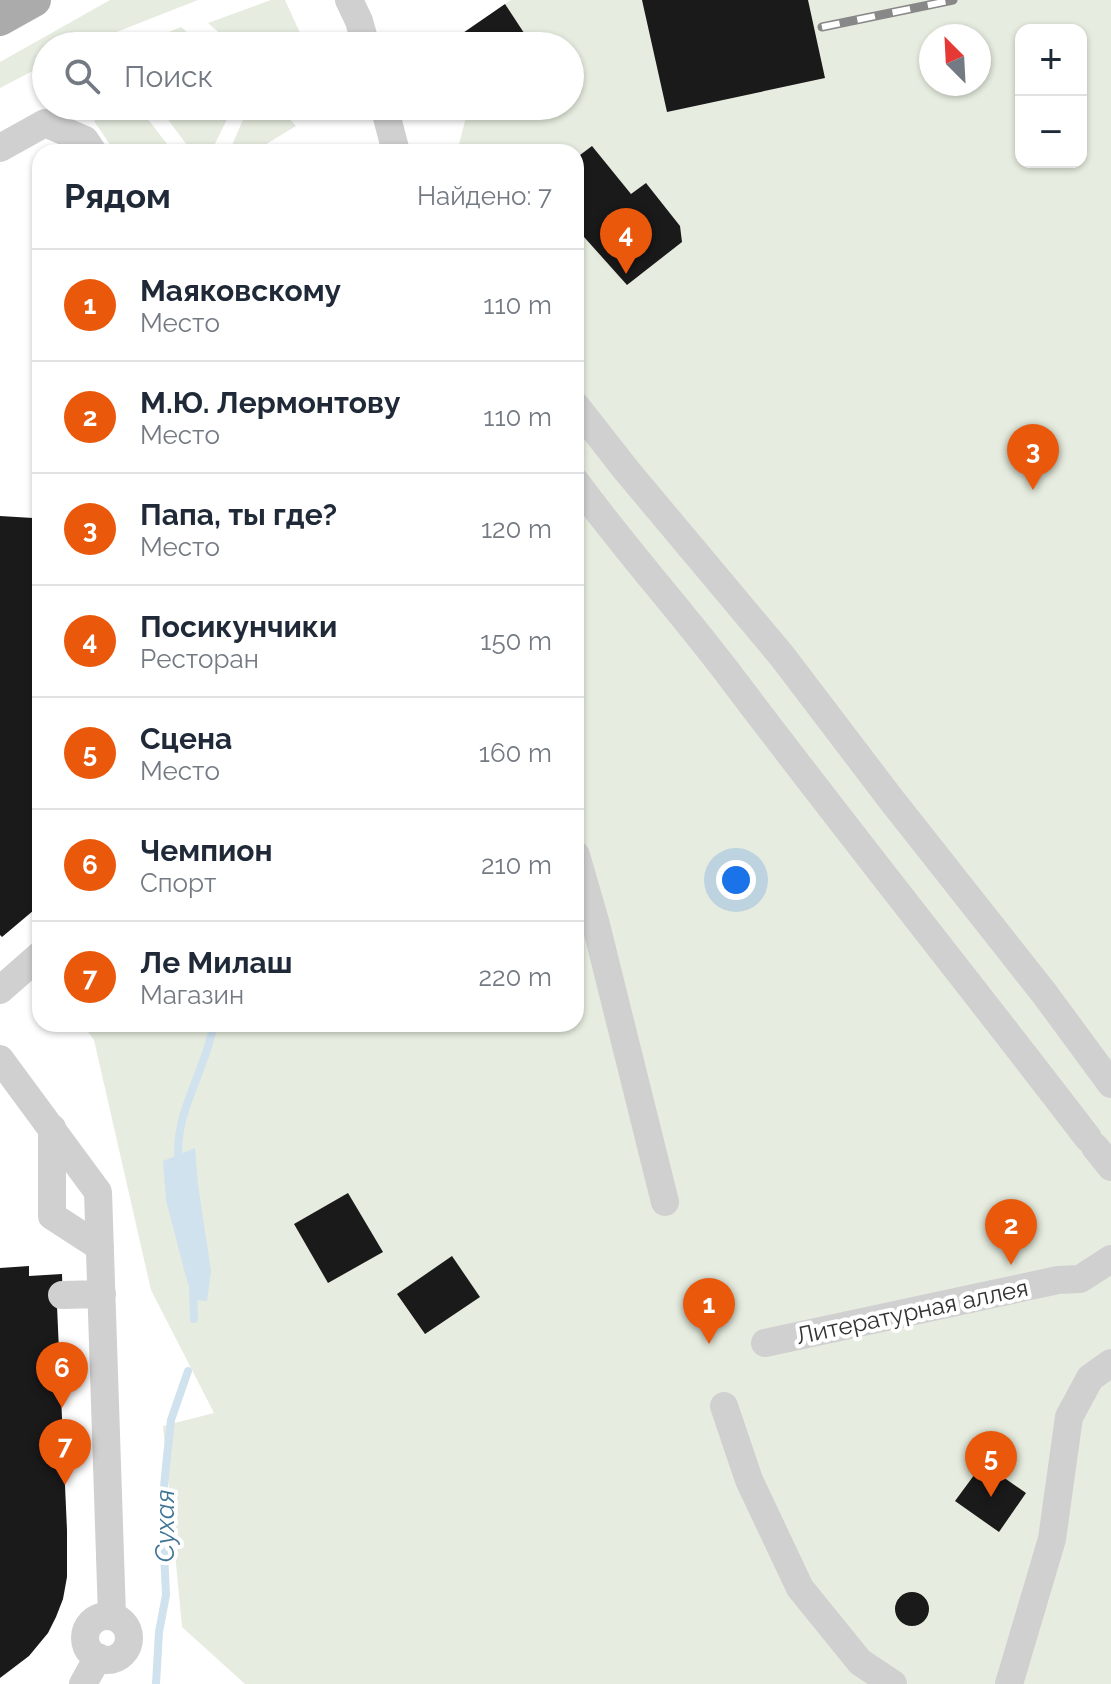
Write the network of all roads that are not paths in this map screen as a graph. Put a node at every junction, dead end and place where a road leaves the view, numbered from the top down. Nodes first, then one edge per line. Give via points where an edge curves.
1 (34, 0) edge
2 (349, 0) edge
3 (0, 19) edge
4 (362, 32) edge
5 (388, 120) edge
6 (88, 144) edge
7 (394, 144) edge
8 (0, 148) edge
9 (584, 416) edge
10 (584, 492) edge
11 (584, 883) edge
12 (32, 962) edge
13 (0, 990) edge
14 (0, 1059) edge
15 (1111, 1084) edge
16 (52, 1128) junction
17 (1098, 1151) edge
18 (665, 1202) dead end
19 (100, 1247) junction
20 (1111, 1259) edge
21 (102, 1294) junction
22 (62, 1295) dead end
23 (765, 1343) dead end
24 (1111, 1363) edge
25 (724, 1406) dead end
26 (83, 1684) edge
27 (893, 1684) edge
28 (1009, 1684) edge

1 - 3 main road
2 - 4 street
5 - 7 street
6 - 8 street via 45,123
9 - 15 street via 782,656
10 - 17 street
11 - 18 street
12 - 13 street
14 - 16 street
16 - 19 street via 98,1192
16 - 19 street via 52,1216
19 - 21 street
20 - 23 street, Литературная аллея via 1080,1279
21 - 22 street
21 - 26 street via 112,1616 102,1616 87,1629 87,1648 98,1657
24 - 28 street via 1090,1378 1069,1417 1052,1539
25 - 27 street via 749,1480 800,1588 860,1662

